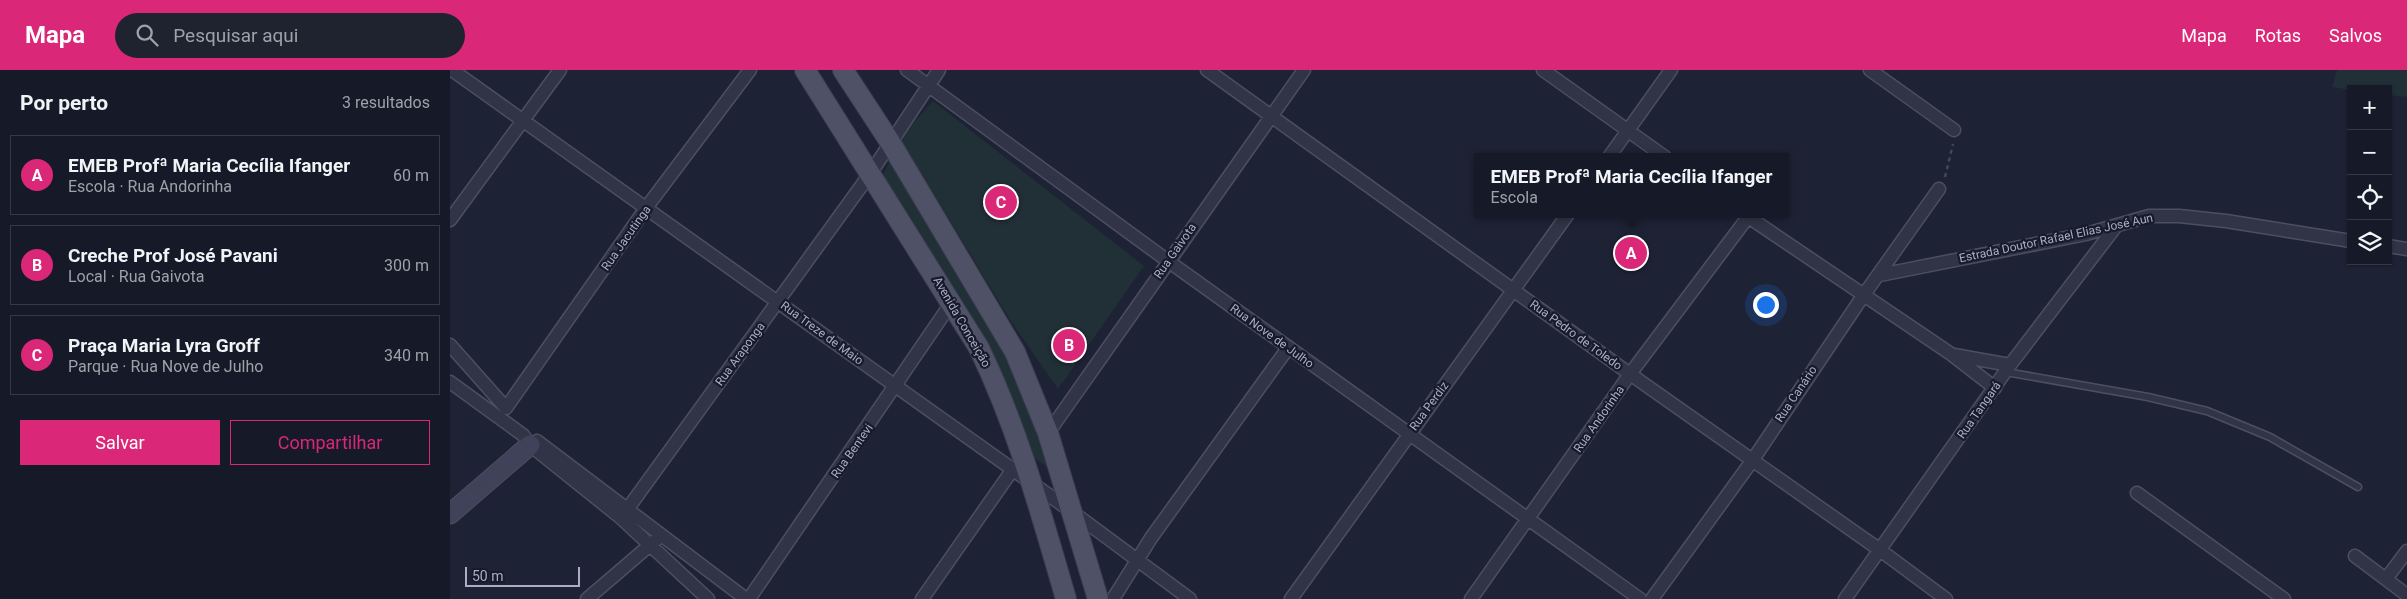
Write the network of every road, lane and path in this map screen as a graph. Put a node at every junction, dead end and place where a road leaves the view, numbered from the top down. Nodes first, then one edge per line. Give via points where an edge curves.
1 (452, 70) edge
2 (560, 70) edge
3 (750, 70) edge
4 (805, 70) edge
5 (843, 70) edge
6 (907, 70) edge
7 (939, 70) edge
8 (1207, 70) edge
9 (1304, 70) edge
10 (1543, 70) edge
11 (1670, 70) edge
12 (1870, 70) edge
13 (928, 86) junction
14 (1271, 116) junction
15 (524, 122) junction
16 (1628, 130) junction
17 (1954, 130) joint
18 (890, 142) junction
19 (1612, 153) edge
20 (1660, 153) edge
21 (870, 174) junction
22 (1939, 189) joint
23 (646, 208) junction
24 (1565, 218) edge
25 (1745, 218) edge
26 (1749, 218) edge
27 (450, 220) edge
28 (2118, 225) junction
29 (2347, 239) edge
30 (2392, 247) edge
31 (2407, 249) edge
32 (1168, 261) junction
33 (1880, 275) junction
34 (1515, 290) junction
35 (1863, 296) junction
36 (779, 302) junction
37 (952, 302) junction
38 (450, 345) edge
39 (1288, 348) junction
40 (1951, 354) junction
41 (2008, 369) junction
42 (1630, 374) junction
43 (450, 382) edge
44 (896, 387) junction
45 (1995, 388) junction
46 (506, 408) junction
47 (508, 423) junction
48 (1048, 433) junction
49 (1409, 434) junction
50 (529, 440) junction
51 (1752, 460) junction
52 (1012, 469) junction
53 (1032, 483) junction
54 (2358, 487) dead end
55 (2137, 493) dead end
56 (1071, 511) junction
57 (450, 514) edge
58 (624, 514) junction
59 (1528, 519) junction
60 (661, 535) junction
61 (652, 545) junction
62 (1880, 550) junction
63 (2407, 551) edge
64 (2355, 556) dead end
65 (1137, 560) junction
66 (2386, 579) junction
67 (2407, 595) edge
68 (587, 599) edge
69 (708, 599) edge
70 (748, 599) edge
71 (922, 599) edge
72 (1066, 599) edge
73 (1098, 599) edge
74 (1113, 599) edge
75 (1190, 599) edge
76 (1291, 599) edge
77 (1471, 599) edge
78 (1640, 599) edge
79 (1652, 599) edge
80 (1845, 599) edge
81 (1946, 599) edge
82 (2284, 599) edge

1 - 15 street, Rua Treze de Maio
2 - 15 street
3 - 23 street, Rua Jacutinga
4 - 21 main road, Avenida Conceição
5 - 18 main road
6 - 13 street, Rua Nove de Julho
7 - 13 street
8 - 14 street, Rua Pedro de Toledo
9 - 14 street, Rua Gaivota
10 - 16 street
11 - 16 street
12 - 17 street
13 - 18 street
13 - 32 street, Rua Nove de Julho
14 - 32 street, Rua Gaivota
14 - 34 street, Rua Pedro de Toledo
15 - 23 street, Rua Treze de Maio
15 - 27 street
16 - 19 street
16 - 20 street
17 - 22 path via 1952,153
18 - 21 street, Rua Araponga
18 - 48 main road via 1015,352
21 - 36 street, Rua Araponga
21 - 37 main road, Avenida Conceição
22 - 33 street, Rua Canário
23 - 36 street, Rua Treze de Maio
23 - 46 street, Rua Jacutinga
24 - 34 street, Rua Perdiz
25 - 42 street, Rua Andorinha
26 - 35 street
28 - 29 street, Estrada Doutor Rafael Elias José Aun via 2149,216 2179,216
28 - 33 street, Estrada Doutor Rafael Elias José Aun
28 - 41 street, Rua Tangará
30 - 31 street
32 - 39 street, Rua Nove de Julho
32 - 48 street, Rua Gaivota
33 - 35 street, Rua Canário
34 - 42 street, Rua Pedro de Toledo
34 - 49 street, Rua Perdiz
35 - 40 street
35 - 51 street, Rua Canário
36 - 44 street, Rua Treze de Maio
36 - 58 street, Rua Araponga
37 - 44 street, Rua Bentevi
37 - 53 main road, Avenida Conceição via 999,390
38 - 46 street
39 - 49 street, Rua Nove de Julho
39 - 65 street
40 - 41 street
40 - 45 street
41 - 45 street, Rua Tangará
41 - 54 lane via 2206,411 2270,437
42 - 51 street, Rua Pedro de Toledo
42 - 59 street, Rua Andorinha
43 - 47 street
44 - 52 street, Rua Treze de Maio
44 - 70 street, Rua Bentevi
45 - 62 street, Rua Tangará
46 - 47 street
47 - 50 street
48 - 56 main road
49 - 59 street, Rua Nove de Julho
49 - 76 street, Rua Perdiz
50 - 57 street
50 - 58 street
51 - 62 street, Rua Pedro de Toledo
51 - 79 street, Rua Canário
52 - 53 street, Rua Treze de Maio
52 - 71 street
53 - 56 street, Rua Treze de Maio
53 - 72 main road, Avenida Conceição
55 - 82 street
56 - 65 street, Rua Treze de Maio
56 - 73 main road
58 - 60 street
58 - 61 street
59 - 77 street, Rua Andorinha
59 - 78 street, Rua Nove de Julho
60 - 61 street
60 - 70 street
61 - 68 street
61 - 69 street
62 - 80 street, Rua Tangará
62 - 81 street, Rua Pedro de Toledo
63 - 66 street
64 - 66 street
65 - 74 street
65 - 75 street, Rua Treze de Maio
66 - 67 street

